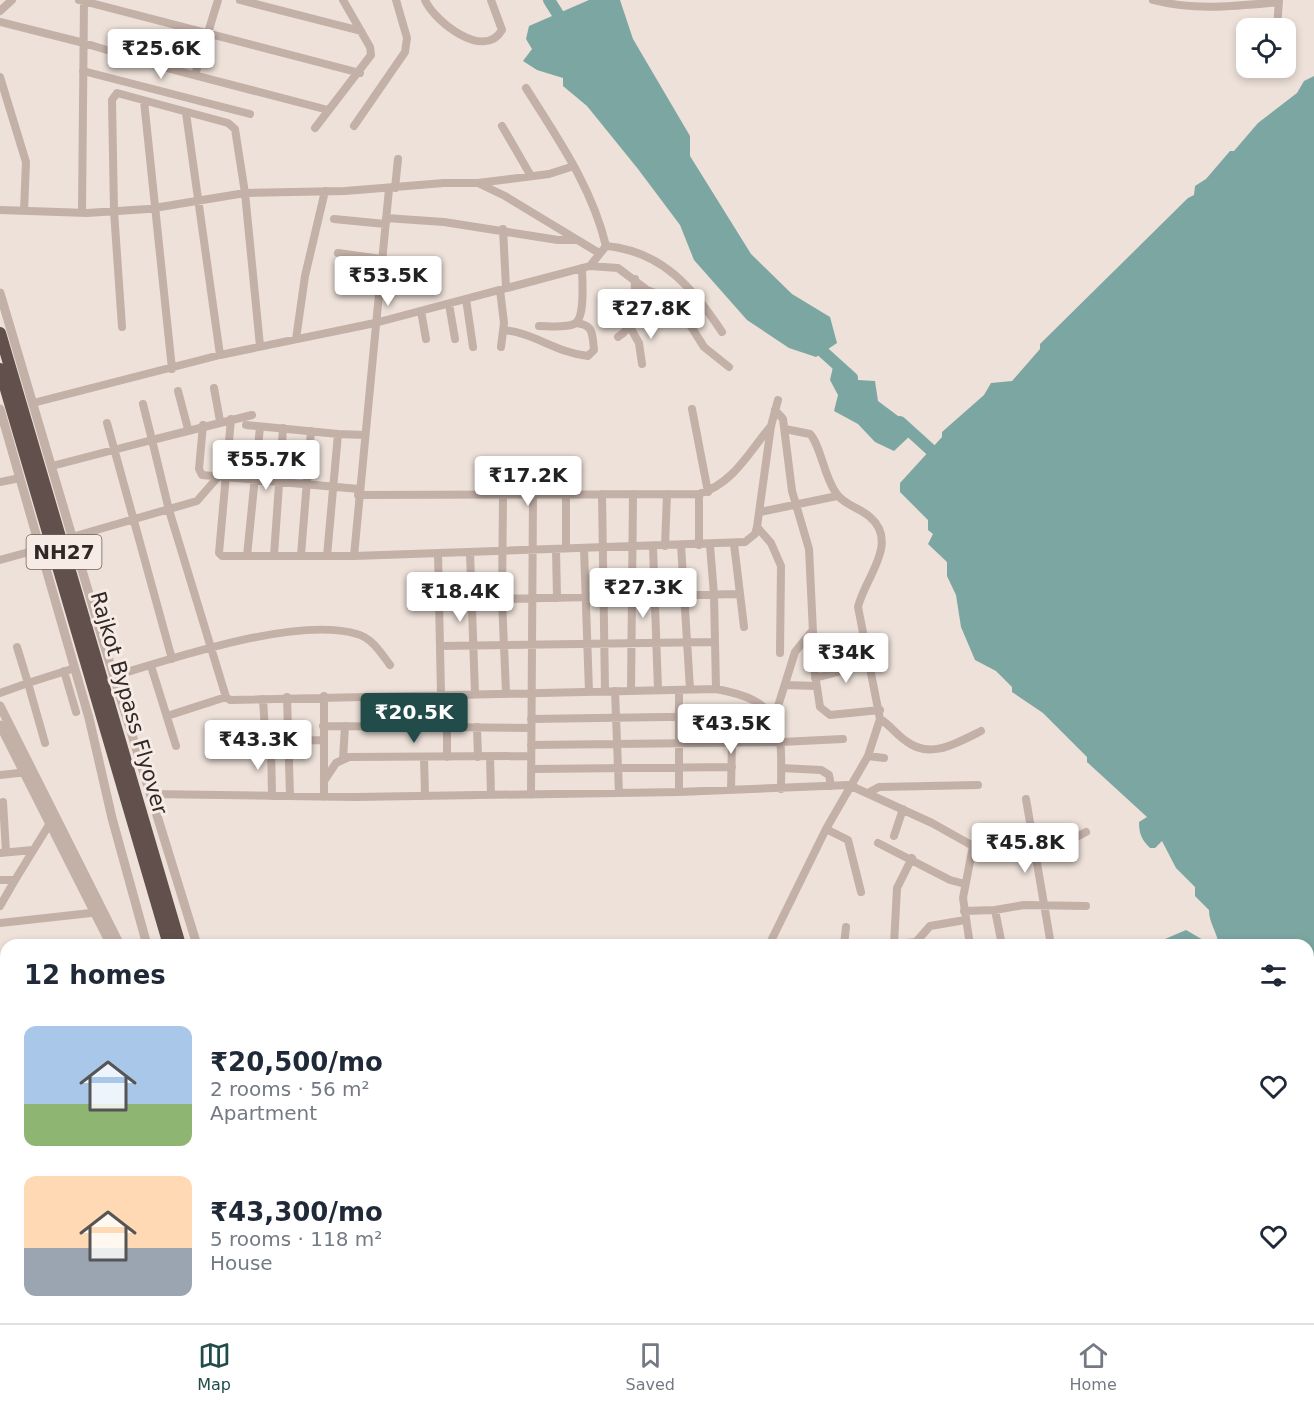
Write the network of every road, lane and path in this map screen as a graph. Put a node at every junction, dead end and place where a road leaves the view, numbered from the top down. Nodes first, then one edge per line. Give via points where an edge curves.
1 (12, 0) edge
2 (83, 0) edge
3 (218, 0) edge
4 (240, 0) edge
5 (343, 0) edge
6 (396, 0) edge
7 (425, 0) edge
8 (491, 0) edge
9 (1153, 0) edge
10 (1279, 1) edge
11 (0, 11) edge
12 (1278, 18) edge
13 (0, 22) edge
14 (361, 31) junction
15 (207, 33) junction
16 (84, 43) junction
17 (83, 71) junction
18 (360, 73) junction
19 (195, 75) junction
20 (0, 77) edge
21 (526, 88) dead end
22 (144, 101) junction
23 (4, 110) edge
24 (328, 110) junction
25 (186, 113) junction
26 (250, 114) dead end
27 (354, 126) dead end
28 (502, 126) dead end
29 (315, 128) dead end
30 (398, 159) dead end
31 (574, 166) junction
32 (531, 176) junction
33 (478, 183) junction
34 (392, 189) junction
35 (325, 191) junction
36 (245, 193) junction
37 (198, 200) junction
38 (154, 208) junction
39 (0, 210) edge
40 (24, 211) junction
41 (114, 211) junction
42 (82, 212) junction
43 (334, 219) dead end
44 (385, 221) junction
45 (503, 229) junction
46 (577, 240) junction
47 (606, 246) junction
48 (338, 253) dead end
49 (599, 253) junction
50 (381, 259) junction
51 (586, 267) junction
52 (635, 279) junction
53 (503, 289) junction
54 (0, 293) edge
55 (466, 299) junction
56 (449, 304) junction
57 (421, 311) junction
58 (375, 323) junction
59 (576, 323) junction
60 (540, 326) dead end
61 (122, 327) dead end
62 (630, 327) junction
63 (504, 330) junction
64 (722, 332) dead end
65 (0, 333) edge
66 (618, 337) dead end
67 (296, 339) junction
68 (426, 339) dead end
69 (455, 339) dead end
70 (260, 346) junction
71 (473, 347) dead end
72 (501, 347) dead end
73 (220, 355) junction
74 (642, 364) dead end
75 (729, 367) dead end
76 (0, 369) edge
77 (172, 369) junction
78 (214, 388) dead end
79 (178, 391) dead end
80 (778, 400) dead end
81 (33, 403) junction
82 (143, 404) dead end
83 (693, 409) dead end
84 (0, 410) edge
85 (775, 410) junction
86 (252, 414) dead end
87 (231, 419) junction
88 (220, 421) junction
89 (107, 423) dead end
90 (203, 425) junction
91 (246, 425) dead end
92 (771, 426) junction
93 (260, 427) junction
94 (284, 428) junction
95 (188, 429) junction
96 (784, 429) junction
97 (311, 431) junction
98 (338, 434) junction
99 (365, 435) junction
100 (152, 440) junction
101 (113, 450) junction
102 (52, 466) junction
103 (20, 478) junction
104 (221, 478) junction
105 (254, 480) junction
106 (0, 482) edge
107 (279, 482) junction
108 (306, 485) junction
109 (334, 487) junction
110 (358, 492) junction
111 (708, 492) junction
112 (566, 493) junction
113 (533, 494) junction
114 (602, 494) junction
115 (633, 494) junction
116 (667, 494) junction
117 (699, 494) junction
118 (503, 495) junction
119 (837, 496) junction
120 (797, 506) junction
121 (169, 510) junction
122 (760, 512) junction
123 (133, 520) junction
124 (757, 527) junction
125 (72, 537) junction
126 (735, 544) junction
127 (699, 545) junction
128 (710, 545) junction
129 (665, 546) junction
130 (681, 546) junction
131 (602, 547) junction
132 (633, 547) junction
133 (653, 547) junction
134 (566, 548) junction
135 (584, 548) junction
136 (40, 549) junction
137 (532, 549) junction
138 (556, 549) junction
139 (503, 551) junction
140 (470, 552) junction
141 (438, 553) junction
142 (274, 555) junction
143 (301, 555) junction
144 (247, 556) junction
145 (327, 556) junction
146 (354, 556) junction
147 (0, 560) edge
148 (740, 594) junction
149 (714, 595) junction
150 (631, 597) junction
151 (655, 597) junction
152 (684, 597) junction
153 (557, 598) junction
154 (585, 598) junction
155 (604, 598) junction
156 (531, 599) junction
157 (439, 600) junction
158 (472, 600) junction
159 (502, 600) junction
160 (744, 627) dead end
161 (812, 631) junction
162 (604, 642) junction
163 (632, 642) junction
164 (656, 642) junction
165 (685, 642) junction
166 (715, 642) junction
167 (533, 643) junction
168 (587, 643) junction
169 (503, 644) junction
170 (474, 645) junction
171 (440, 646) junction
172 (17, 647) dead end
173 (210, 650) junction
174 (780, 653) dead end
175 (172, 659) junction
176 (868, 664) junction
177 (390, 665) dead end
178 (151, 666) junction
179 (75, 668) junction
180 (64, 671) junction
181 (114, 676) junction
182 (816, 682) junction
183 (28, 684) junction
184 (785, 685) junction
185 (690, 689) junction
186 (716, 689) junction
187 (658, 690) junction
188 (679, 690) junction
189 (631, 691) junction
190 (506, 692) junction
191 (589, 692) junction
192 (605, 692) junction
193 (615, 692) junction
194 (0, 693) edge
195 (532, 693) junction
196 (475, 694) junction
197 (441, 695) junction
198 (324, 696) junction
199 (421, 696) junction
200 (226, 697) junction
201 (287, 697) junction
202 (263, 699) junction
203 (0, 706) edge
204 (880, 710) junction
205 (76, 712) dead end
206 (167, 716) junction
207 (731, 716) dead end
208 (679, 717) junction
209 (617, 718) junction
210 (531, 719) junction
211 (774, 719) junction
212 (880, 719) junction
213 (0, 725) edge
214 (323, 726) junction
215 (345, 726) junction
216 (422, 726) junction
217 (447, 727) junction
218 (477, 727) junction
219 (531, 728) junction
220 (265, 731) dead end
221 (981, 731) dead end
222 (843, 739) dead end
223 (323, 740) junction
224 (289, 741) junction
225 (680, 742) junction
226 (732, 742) junction
227 (782, 742) junction
228 (45, 743) dead end
229 (618, 744) junction
230 (271, 745) dead end
231 (531, 745) junction
232 (176, 746) dead end
233 (490, 756) junction
234 (531, 756) junction
235 (868, 756) junction
236 (424, 757) junction
237 (447, 757) junction
238 (478, 757) junction
239 (884, 758) dead end
240 (343, 759) junction
241 (679, 765) junction
242 (618, 767) junction
243 (732, 767) junction
244 (781, 768) junction
245 (531, 769) junction
246 (27, 772) junction
247 (124, 773) junction
248 (0, 775) edge
249 (324, 781) junction
250 (849, 785) junction
251 (978, 785) dead end
252 (831, 786) junction
253 (781, 789) junction
254 (731, 790) junction
255 (679, 792) junction
256 (619, 793) junction
257 (868, 793) junction
258 (150, 794) junction
259 (491, 795) junction
260 (531, 795) junction
261 (272, 796) junction
262 (290, 796) junction
263 (324, 796) junction
264 (425, 796) junction
265 (1026, 799) dead end
266 (3, 802) dead end
267 (903, 809) junction
268 (52, 820) junction
269 (826, 829) junction
270 (1086, 832) dead end
271 (894, 836) dead end
272 (878, 843) dead end
273 (973, 846) junction
274 (1034, 846) junction
275 (33, 850) junction
276 (3, 853) edge
277 (912, 858) junction
278 (0, 880) edge
279 (15, 880) junction
280 (964, 884) junction
281 (861, 891) dead end
282 (1045, 905) junction
283 (0, 906) edge
284 (1086, 906) dead end
285 (994, 910) junction
286 (964, 911) junction
287 (99, 912) junction
288 (965, 920) junction
289 (0, 923) edge
290 (846, 927) dead end
291 (109, 939) edge
292 (116, 939) edge
293 (145, 939) edge
294 (167, 939) edge
295 (178, 939) edge
296 (195, 939) edge
297 (772, 939) edge
298 (845, 939) edge
299 (894, 939) edge
300 (919, 939) edge
301 (969, 939) edge
302 (1001, 939) edge
303 (1050, 939) edge

1 - 11 street
2 - 15 street
2 - 16 street
3 - 15 street
4 - 14 street
5 - 14 street
6 - 27 street via 407,38 405,52
7 - 8 street via 441,22 478,41 502,30
9 - 10 street via 1224,7
10 - 12 street
13 - 16 street
14 - 18 street via 371,55
15 - 18 street
15 - 19 street
16 - 17 street
16 - 19 street
17 - 26 street
17 - 42 street
18 - 24 street
19 - 24 street
20 - 23 street
21 - 31 street
22 - 25 street
22 - 38 street
22 - 41 street via 117,93 112,100
23 - 40 street via 26,162
24 - 29 street
25 - 36 street via 232,125
25 - 37 street
28 - 32 street
30 - 34 street
31 - 32 street
31 - 47 street via 600,221
32 - 33 street
33 - 34 street
33 - 46 street
34 - 35 street
34 - 44 street
35 - 36 street
35 - 67 street via 305,276
36 - 37 street
36 - 70 street
37 - 38 street
37 - 73 street
38 - 41 street
38 - 77 street
39 - 40 street
40 - 42 street
41 - 42 street
41 - 61 street
43 - 44 street
44 - 45 street
44 - 50 street
45 - 46 street
45 - 53 street
46 - 49 street
47 - 49 street
47 - 64 street via 652,257 674,272
48 - 50 street
49 - 51 street
50 - 58 street
51 - 52 street via 618,268
51 - 53 street
51 - 59 street
52 - 62 street
52 - 75 street via 647,290 675,303 704,347
53 - 55 street
53 - 63 street
54 - 81 street
55 - 56 street
55 - 71 street
56 - 57 street
56 - 69 street
57 - 58 street
57 - 68 street
58 - 67 street
58 - 99 street
59 - 60 street
59 - 63 street via 592,328 592,354 563,352 529,336
62 - 66 street
62 - 74 street via 639,343
63 - 72 street
65 - 247 highway, Rajkot Bypass Flyover / NH27
67 - 70 street
70 - 73 street
73 - 77 street
76 - 247 highway, Rajkot Bypass Flyover / NH27
77 - 81 street
78 - 88 street
79 - 95 street
80 - 85 street
81 - 102 street
82 - 100 street
83 - 111 street
84 - 103 street
85 - 92 street
85 - 96 street via 783,419
86 - 87 street
87 - 88 street
87 - 104 street
88 - 90 street
89 - 101 street
90 - 95 street
90 - 104 street via 200,473
91 - 93 street
92 - 111 street via 739,469
92 - 122 street
93 - 94 street
93 - 105 street
94 - 97 street
94 - 107 street
95 - 100 street
96 - 119 street via 805,431 813,437
96 - 120 street
97 - 98 street
97 - 108 street
98 - 99 street
98 - 109 street
99 - 110 street
100 - 101 street
100 - 121 street
101 - 102 street
101 - 123 street
102 - 125 street
103 - 106 street
103 - 136 street
104 - 105 street
104 - 121 street via 197,501
104 - 144 street via 219,553
105 - 107 street
105 - 144 street
107 - 108 street
107 - 142 street
108 - 109 street
108 - 143 street
109 - 110 street
109 - 145 street
110 - 118 street
110 - 146 street
111 - 117 street
112 - 113 street
112 - 114 street
112 - 134 street
113 - 118 street
113 - 137 street
114 - 115 street
114 - 131 street
115 - 116 street
115 - 132 street
116 - 117 street
116 - 129 street
117 - 127 street
118 - 139 street
119 - 120 street
119 - 176 street via 871,518 881,537 878,561 858,607
120 - 122 street
120 - 161 street via 809,549
121 - 123 street
121 - 173 street
122 - 124 street
123 - 125 street
123 - 175 street
124 - 126 street via 750,539
124 - 174 street via 771,543 781,566
125 - 181 street
126 - 128 street
126 - 148 street
127 - 128 street
127 - 130 street
128 - 149 street
129 - 130 street
129 - 133 street
130 - 152 street
131 - 132 street
131 - 135 street
131 - 155 street
132 - 133 street
132 - 150 street
133 - 151 street
134 - 135 street
134 - 138 street
135 - 154 street
136 - 147 street
136 - 179 street
137 - 138 street
137 - 139 street
137 - 156 street
138 - 153 street
139 - 140 street
139 - 159 street
140 - 141 street
140 - 158 street
141 - 146 street
141 - 157 street
142 - 143 street
142 - 144 street
143 - 145 street
145 - 146 street
148 - 149 street
148 - 160 street
149 - 152 street
149 - 166 street
150 - 151 street
150 - 155 street
150 - 163 street
151 - 152 street
151 - 164 street
152 - 165 street
153 - 154 street
153 - 156 street
154 - 155 street
154 - 168 street
155 - 162 street
156 - 159 street
156 - 167 street
157 - 158 street
157 - 171 street
158 - 159 street
158 - 170 street
159 - 169 street
161 - 182 street
161 - 184 street via 795,652
162 - 163 street
162 - 168 street
162 - 192 street
163 - 164 street
163 - 189 street
164 - 165 street
164 - 187 street
165 - 166 street
165 - 185 street
166 - 186 street
167 - 168 street
167 - 169 street
167 - 195 street
168 - 191 street
169 - 170 street
169 - 190 street
170 - 171 street
170 - 196 street
171 - 197 street
172 - 183 street
173 - 175 street
173 - 177 street via 262,635 345,632 368,639
173 - 200 street
175 - 178 street
176 - 182 street
176 - 204 street
178 - 181 street
178 - 206 street
179 - 180 street
179 - 293 street
180 - 183 street
180 - 205 street
181 - 258 street
182 - 184 street
182 - 204 street via 820,707 830,715
183 - 194 street
183 - 228 street
184 - 211 street
185 - 186 street
185 - 188 street
186 - 211 street via 748,696
187 - 188 street
187 - 189 street
188 - 208 street
189 - 193 street
190 - 195 street
190 - 196 street
191 - 192 street
191 - 195 street
192 - 193 street
193 - 209 street
195 - 210 street
196 - 197 street
197 - 199 street
198 - 199 street
198 - 201 street
198 - 214 street
199 - 216 street
200 - 202 street via 237,701
200 - 206 street
201 - 202 street
201 - 224 street
202 - 220 street
203 - 246 street
204 - 212 street
206 - 232 street
207 - 208 street
208 - 209 street
208 - 225 street
209 - 210 street
209 - 229 street
210 - 219 street
211 - 227 street
212 - 221 street via 919,749 938,749
212 - 235 street
213 - 246 street
214 - 215 street
214 - 223 street
215 - 216 street
215 - 240 street
216 - 217 street
217 - 218 street
217 - 237 street
218 - 219 street
218 - 238 street
219 - 231 street
222 - 227 street
223 - 224 street
223 - 249 street
224 - 262 street
225 - 226 street
225 - 229 street
225 - 241 street
226 - 227 street
226 - 243 street
227 - 244 street
229 - 231 street
229 - 242 street
230 - 261 street
231 - 234 street
233 - 234 street
233 - 238 street
233 - 259 street
234 - 245 street
235 - 239 street
235 - 250 street
236 - 237 street
236 - 240 street
236 - 264 street
237 - 238 street
240 - 249 street via 330,768
241 - 242 street
241 - 243 street
241 - 255 street
242 - 245 street
242 - 256 street
243 - 254 street
244 - 252 street via 820,770 829,775
244 - 253 street
245 - 260 street
246 - 248 street
246 - 268 street
247 - 294 highway, Rajkot Bypass Flyover / NH27
247 - 295 highway, Rajkot Bypass Flyover / NH27
249 - 263 street
250 - 252 street
250 - 257 street
250 - 269 street
251 - 257 street via 879,787
252 - 253 street
253 - 254 street
254 - 255 street
255 - 256 street
256 - 260 street
257 - 267 street
258 - 261 street
258 - 296 street
259 - 260 street
259 - 264 street
261 - 262 street
262 - 263 street
263 - 264 street
265 - 274 street
266 - 276 street
267 - 271 street
267 - 273 street
268 - 275 street
268 - 287 street
269 - 281 street via 850,843
269 - 297 street
270 - 274 street via 1065,843
272 - 277 street
273 - 274 street via 1000,853
273 - 280 street
274 - 282 street
275 - 276 street
275 - 279 street
277 - 280 street via 943,877
277 - 299 street via 897,888
278 - 279 street
279 - 283 street
280 - 286 street
282 - 284 street
282 - 285 street
282 - 303 street
285 - 286 street
285 - 302 street
286 - 288 street
287 - 289 street
287 - 291 street
287 - 292 street
288 - 300 street via 930,926
288 - 301 street
290 - 298 street

